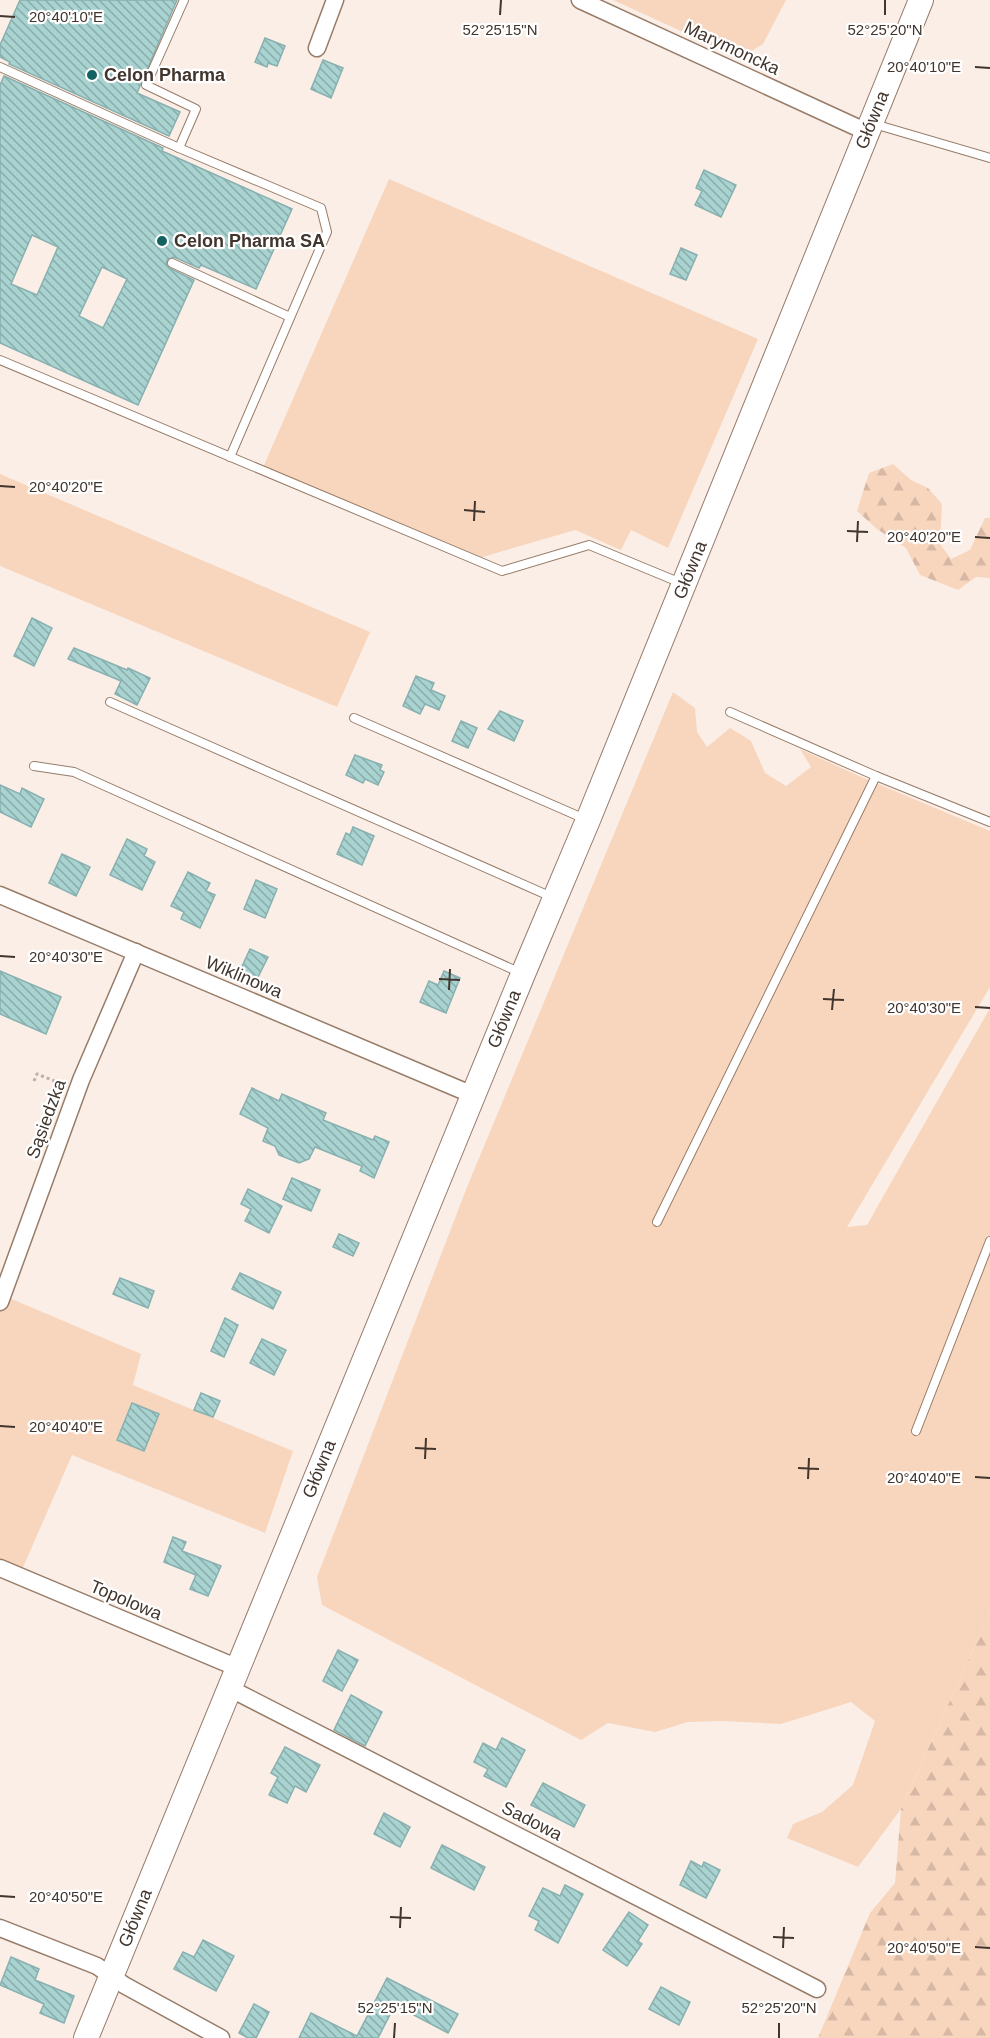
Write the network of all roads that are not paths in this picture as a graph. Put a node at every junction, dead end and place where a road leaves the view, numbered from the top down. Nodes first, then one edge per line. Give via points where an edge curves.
1 (184, 0) edge
2 (335, 0) edge
3 (579, 0) edge
4 (921, 0) edge
5 (317, 48) dead end
6 (0, 66) edge
7 (869, 127) junction
8 (179, 148) junction
9 (990, 158) edge
10 (172, 263) dead end
11 (290, 317) junction
12 (0, 360) edge
13 (230, 457) junction
14 (684, 585) junction
15 (110, 702) dead end
16 (730, 712) dead end
17 (354, 718) dead end
18 (34, 766) dead end
19 (876, 776) junction
20 (588, 820) junction
21 (990, 822) edge
22 (0, 895) edge
23 (555, 898) junction
24 (136, 952) junction
25 (523, 974) junction
26 (473, 1095) junction
27 (657, 1222) dead end
28 (990, 1241) edge
29 (0, 1302) edge
30 (916, 1431) dead end
31 (0, 1568) edge
32 (233, 1678) junction
33 (0, 1928) edge
34 (112, 1976) junction
35 (817, 1989) dead end
36 (86, 2038) edge
37 (221, 2038) edge

1 - 8 lane via 146,85 196,108
2 - 5 street
3 - 7 street, Marymoncka
4 - 7 main road, Główna
6 - 8 lane
7 - 9 lane
7 - 14 main road, Główna
8 - 11 lane via 321,208 327,232
10 - 11 lane
11 - 13 lane
12 - 13 lane
13 - 14 lane via 502,571 589,545
14 - 20 main road, Główna
15 - 23 lane
16 - 19 lane
17 - 20 lane
18 - 25 lane via 74,772
19 - 21 lane
19 - 27 lane
20 - 23 main road, Główna
22 - 24 street, Wiklinowa
23 - 25 main road, Główna
24 - 26 street, Wiklinowa
24 - 29 street, Sąsiedzka via 81,1080
25 - 26 main road, Główna
26 - 32 main road, Główna
28 - 30 lane
31 - 32 street, Topolowa
32 - 34 main road, Główna
32 - 35 street, Sadowa
33 - 34 street via 97,1966
34 - 36 main road, Główna
34 - 37 street

